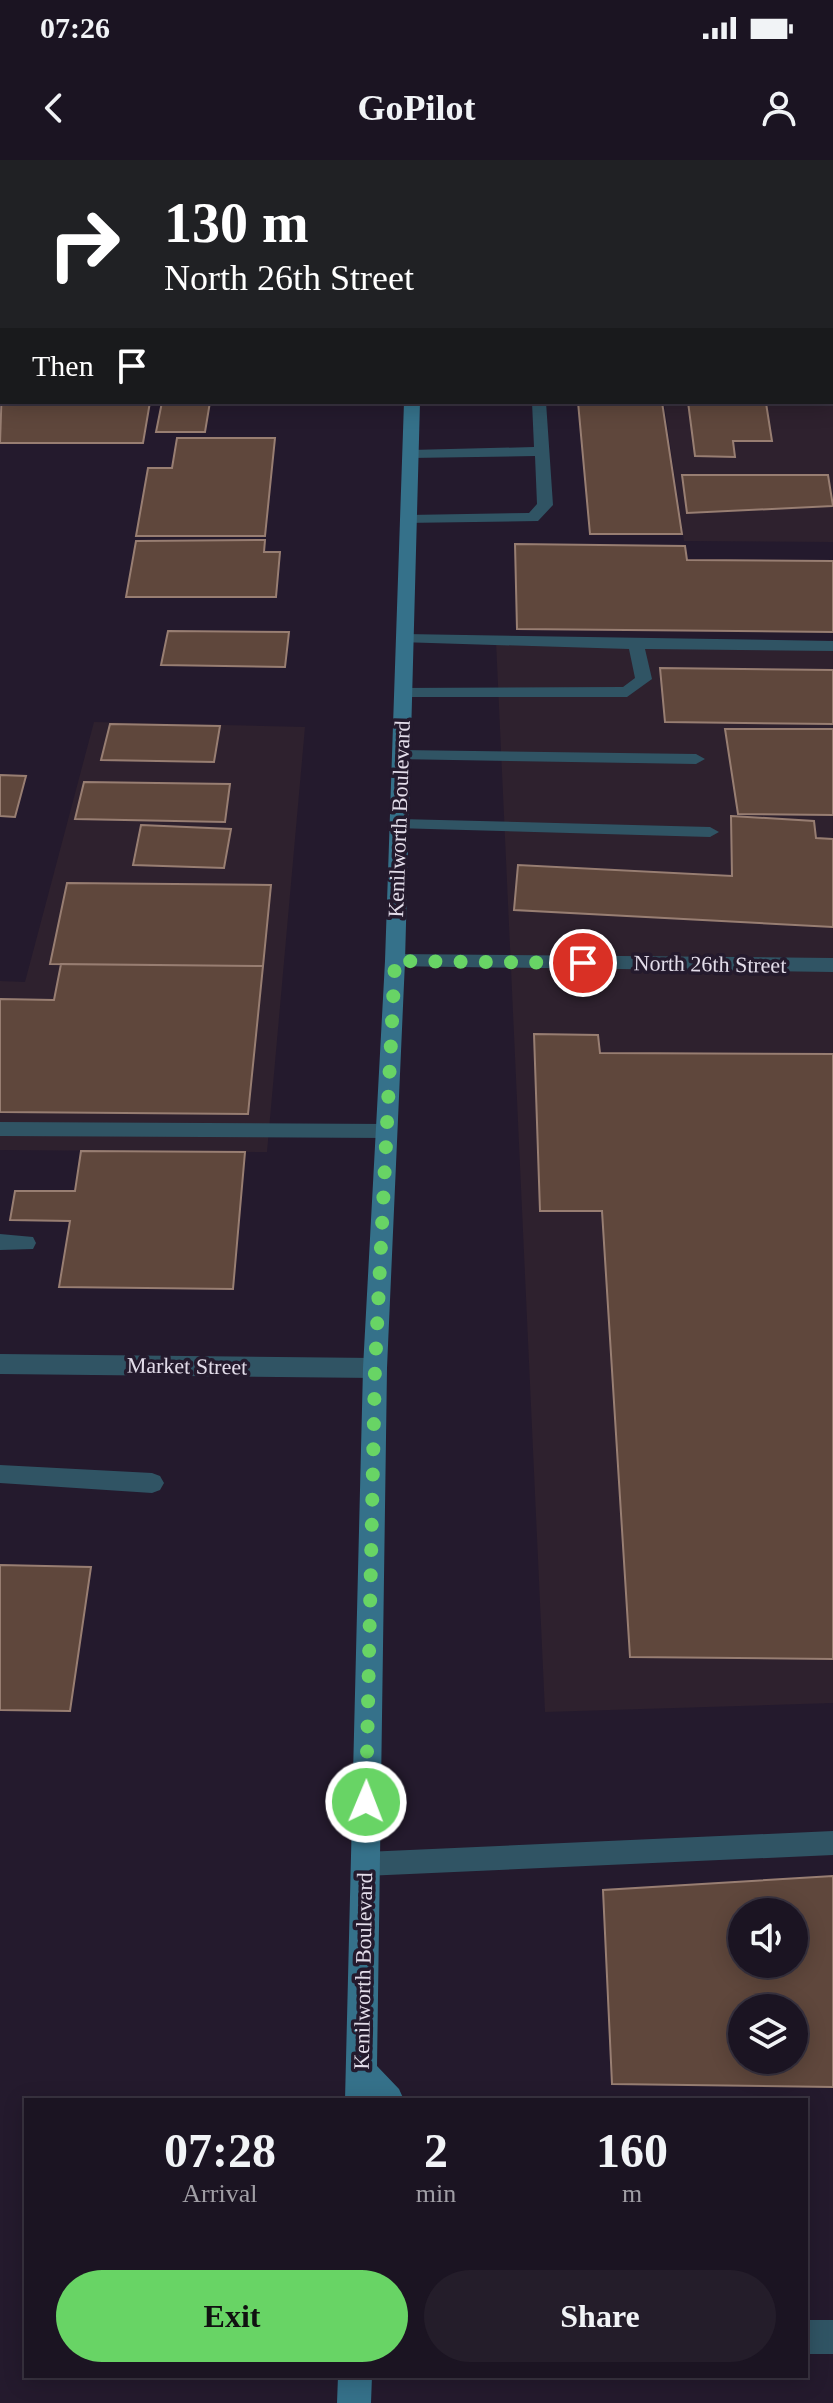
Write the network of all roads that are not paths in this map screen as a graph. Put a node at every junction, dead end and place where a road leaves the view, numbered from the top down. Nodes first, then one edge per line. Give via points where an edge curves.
1 (412, 404) edge
2 (539, 404) edge
3 (542, 451) junction
4 (410, 454) junction
5 (408, 520) junction
6 (405, 639) junction
7 (636, 644) junction
8 (833, 646) edge
9 (403, 692) junction
10 (401, 755) junction
11 (696, 759) dead end
12 (400, 824) junction
13 (710, 832) dead end
14 (395, 961) junction
15 (833, 965) edge
16 (0, 1129) edge
17 (387, 1131) junction
18 (0, 1242) edge
19 (25, 1243) dead end
20 (0, 1364) edge
21 (375, 1368) junction
22 (0, 1474) edge
23 (152, 1483) dead end
24 (833, 1843) edge
25 (365, 1864) junction
26 (361, 2086) edge
27 (384, 2098) edge
28 (808, 2337) edge
29 (833, 2337) edge
30 (355, 2378) edge
31 (354, 2403) edge

1 - 4 main road, Kenilworth Boulevard
2 - 3 lane
3 - 4 lane
3 - 5 lane via 545,505 533,518
4 - 5 main road, Kenilworth Boulevard
5 - 6 main road, Kenilworth Boulevard
6 - 7 lane
6 - 9 main road, Kenilworth Boulevard
7 - 8 lane
7 - 9 lane via 644,679 627,692
9 - 10 main road, Kenilworth Boulevard
10 - 11 lane
10 - 12 main road, Kenilworth Boulevard
12 - 13 lane
12 - 14 main road, Kenilworth Boulevard
14 - 15 street, North 26th Street
14 - 17 main road, Kenilworth Boulevard
16 - 17 lane
17 - 21 main road, Kenilworth Boulevard
18 - 19 lane
20 - 21 street, Market Street
21 - 25 main road, Kenilworth Boulevard
22 - 23 lane
24 - 25 lane
25 - 26 main road, Kenilworth Boulevard
26 - 27 main road
28 - 29 street
30 - 31 main road

